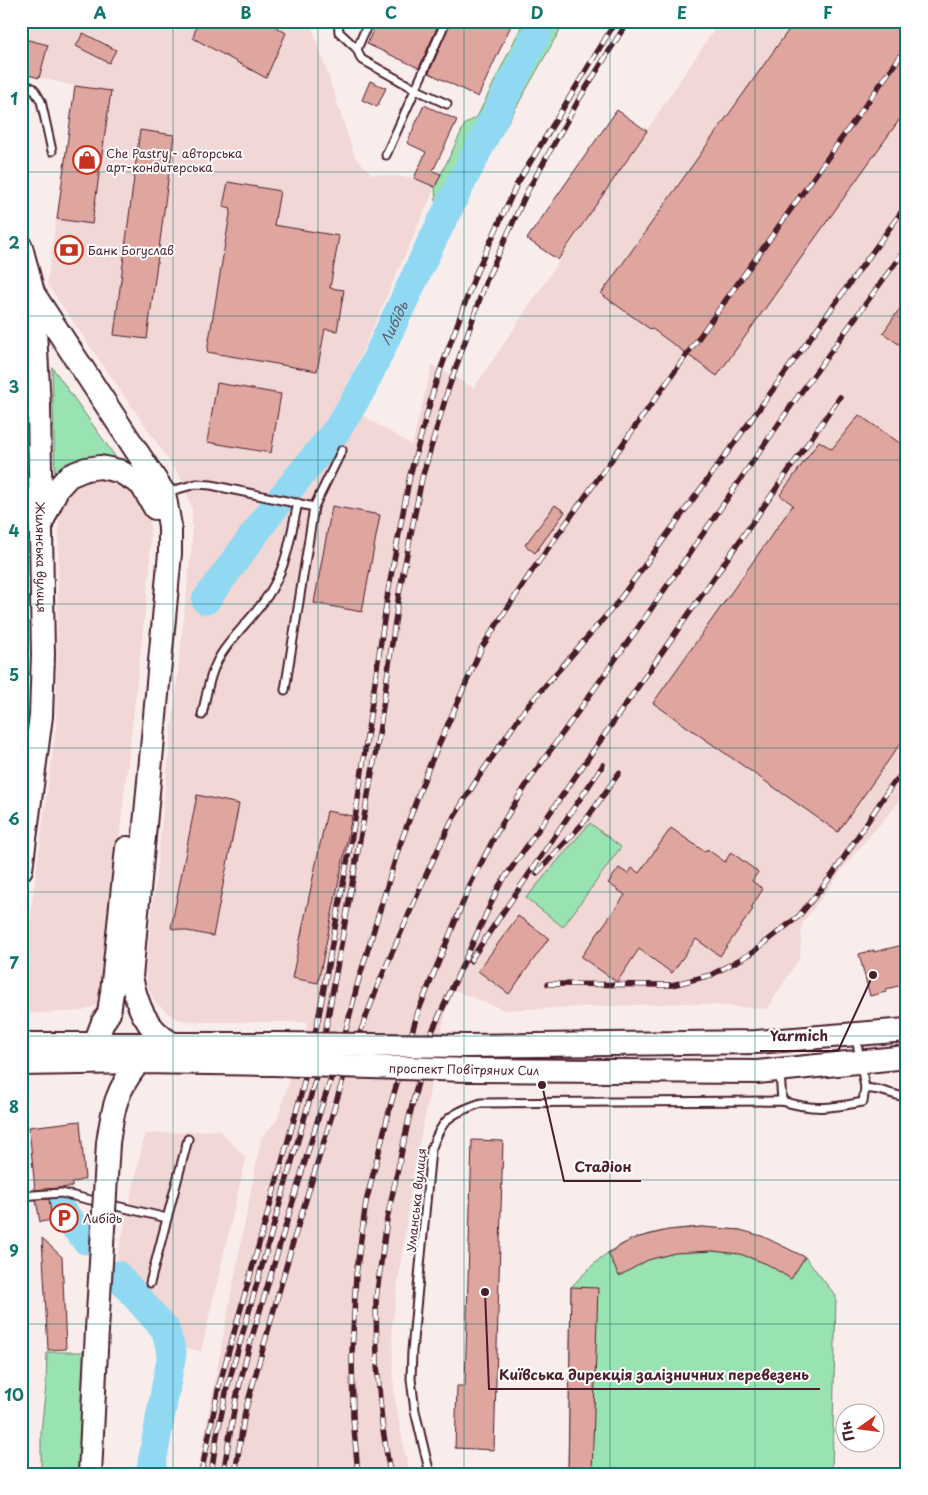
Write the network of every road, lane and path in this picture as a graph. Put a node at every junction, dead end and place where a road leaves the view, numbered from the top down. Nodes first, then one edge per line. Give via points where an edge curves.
1 (338, 21) edge
2 (369, 21) edge
3 (446, 21) edge
4 (356, 49) junction
5 (21, 83) edge
6 (415, 89) junction
7 (447, 104) dead end
8 (52, 151) dead end
9 (386, 155) dead end
10 (21, 247) edge
11 (33, 292) junction
12 (342, 450) dead end
13 (164, 493) junction
14 (298, 503) junction
15 (314, 506) junction
16 (41, 524) junction
17 (285, 690) dead end
18 (202, 715) dead end
19 (21, 869) edge
20 (907, 1030) edge
21 (856, 1034) junction
22 (95, 1043) junction
23 (171, 1043) junction
24 (21, 1044) edge
25 (50, 1053) junction
26 (275, 1054) junction
27 (907, 1058) edge
28 (140, 1062) junction
29 (861, 1063) junction
30 (21, 1064) edge
31 (780, 1071) junction
32 (864, 1088) junction
33 (907, 1098) edge
34 (782, 1101) junction
35 (188, 1139) dead end
36 (21, 1196) edge
37 (167, 1218) junction
38 (150, 1283) dead end
39 (90, 1474) edge
40 (430, 1474) edge

1 - 4 lane via 339,32
2 - 4 lane
3 - 6 lane
4 - 6 lane via 361,59
5 - 8 lane via 33,88 41,100
6 - 7 lane
6 - 9 lane
10 - 11 main road, Жилянська вулиця
11 - 13 main road
11 - 16 main road, Жилянська вулиця via 40,408
12 - 15 lane
13 - 14 lane via 196,484 211,485
13 - 23 main road via 170,526 170,554 131,977 136,1000 147,1021
14 - 15 lane
14 - 18 lane via 278,578 258,611 223,651 212,672
15 - 17 lane
16 - 19 main road, Жилянська вулиця via 41,716
16 - 22 main road via 57,489 69,476 86,468 119,471 140,484 155,508 154,589 112,992 109,1013
20 - 21 main road, проспект Повітряних Сил
21 - 26 main road, проспект Повітряних Сил, bridge via 756,1042 468,1046
21 - 29 lane
22 - 23 main road, проспект Повітряних Сил
22 - 25 main road, проспект Повітряних Сил
23 - 26 main road, проспект Повітряних Сил
24 - 25 main road, проспект Повітряних Сил
25 - 28 main road, проспект Повітряних Сил
25 - 30 main road, проспект Повітряних Сил
26 - 28 main road, проспект Повітряних Сил
26 - 31 main road, проспект Повітряних Сил, bridge via 469,1070
27 - 29 main road, проспект Повітряних Сил
28 - 39 main road, bridge via 120,1089 112,1113 108,1143
29 - 31 main road, проспект Повітряних Сил
29 - 32 lane
31 - 34 lane
32 - 33 lane
32 - 34 lane, Уманська вулиця via 862,1102 829,1108 802,1108
34 - 40 lane, Уманська вулиця via 480,1103 448,1117 431,1150 412,1352 415,1411
35 - 37 lane
36 - 37 lane via 61,1193
37 - 38 lane

